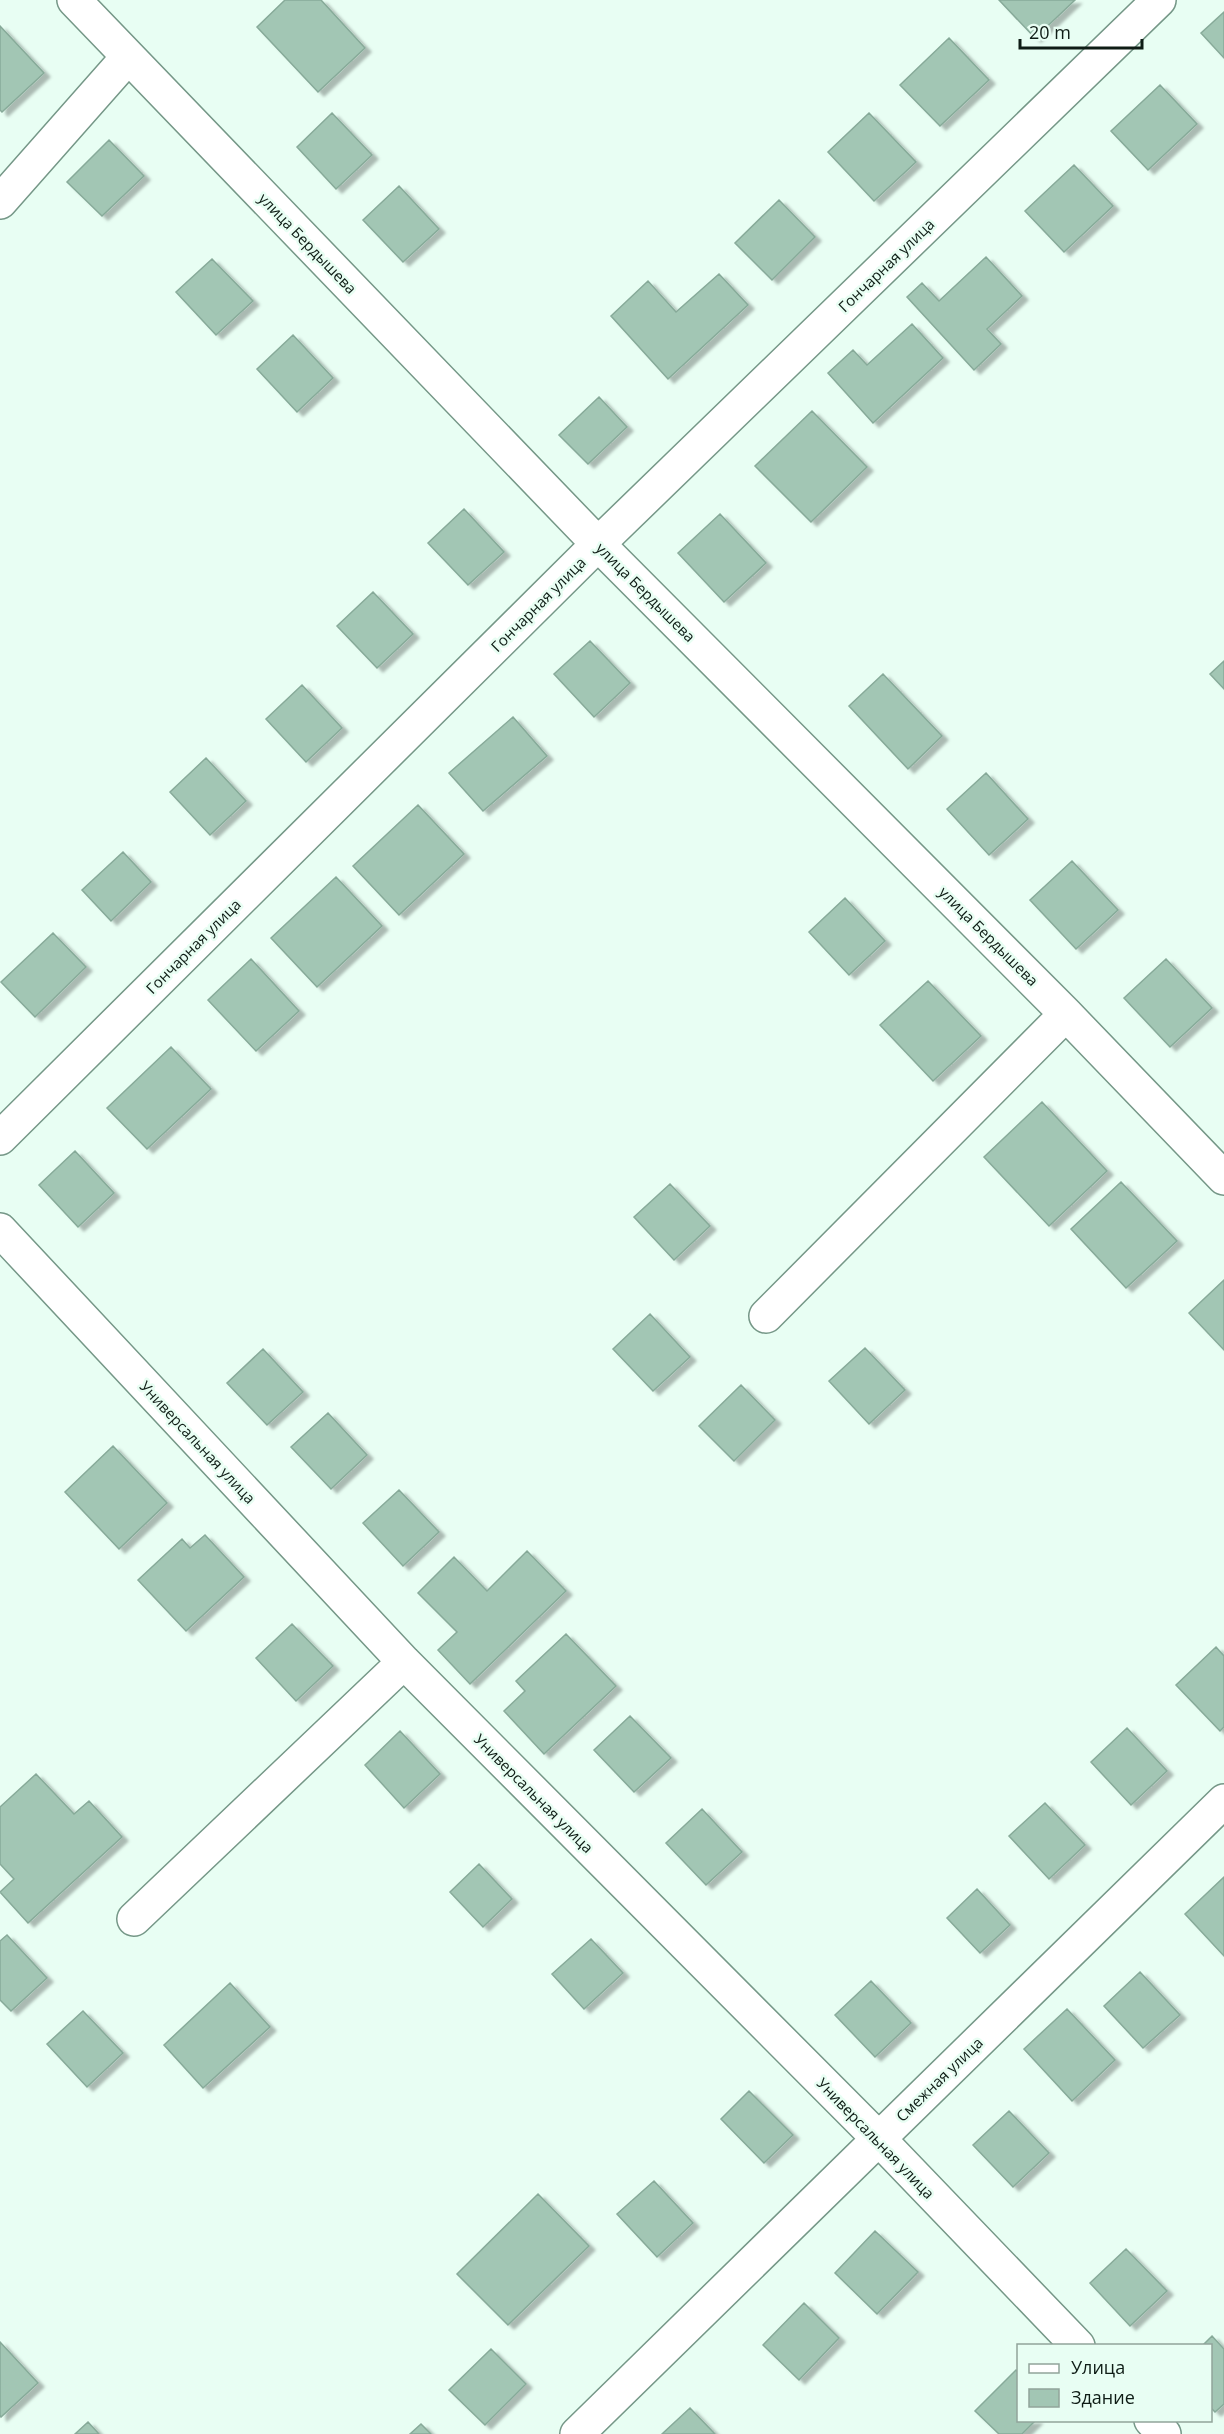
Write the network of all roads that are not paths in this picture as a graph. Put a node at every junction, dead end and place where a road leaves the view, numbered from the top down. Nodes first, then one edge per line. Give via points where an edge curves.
1 (74, 0) edge
2 (1159, 0) edge
3 (128, 57) junction
4 (0, 202) edge
5 (598, 544) junction
6 (1066, 1014) junction
7 (0, 1138) edge
8 (1224, 1178) edge
9 (0, 1230) edge
10 (766, 1316) dead end
11 (404, 1662) junction
12 (1224, 1801) edge
13 (134, 1919) dead end
14 (878, 2138) junction
15 (1076, 2344) edge
16 (1152, 2422) edge
17 (577, 2434) edge
18 (1164, 2434) edge

1 - 3 street, улица Бердышева
2 - 5 street, Гончарная улица
3 - 4 street
3 - 5 street, улица Бердышева
5 - 6 street, улица Бердышева
5 - 7 street, Гончарная улица
6 - 8 street, улица Бердышева
6 - 10 street
9 - 11 street, Универсальная улица
11 - 13 street
11 - 14 street, Универсальная улица
12 - 14 street, Смежная улица
14 - 15 street, Универсальная улица
14 - 17 street, Смежная улица
16 - 18 street

